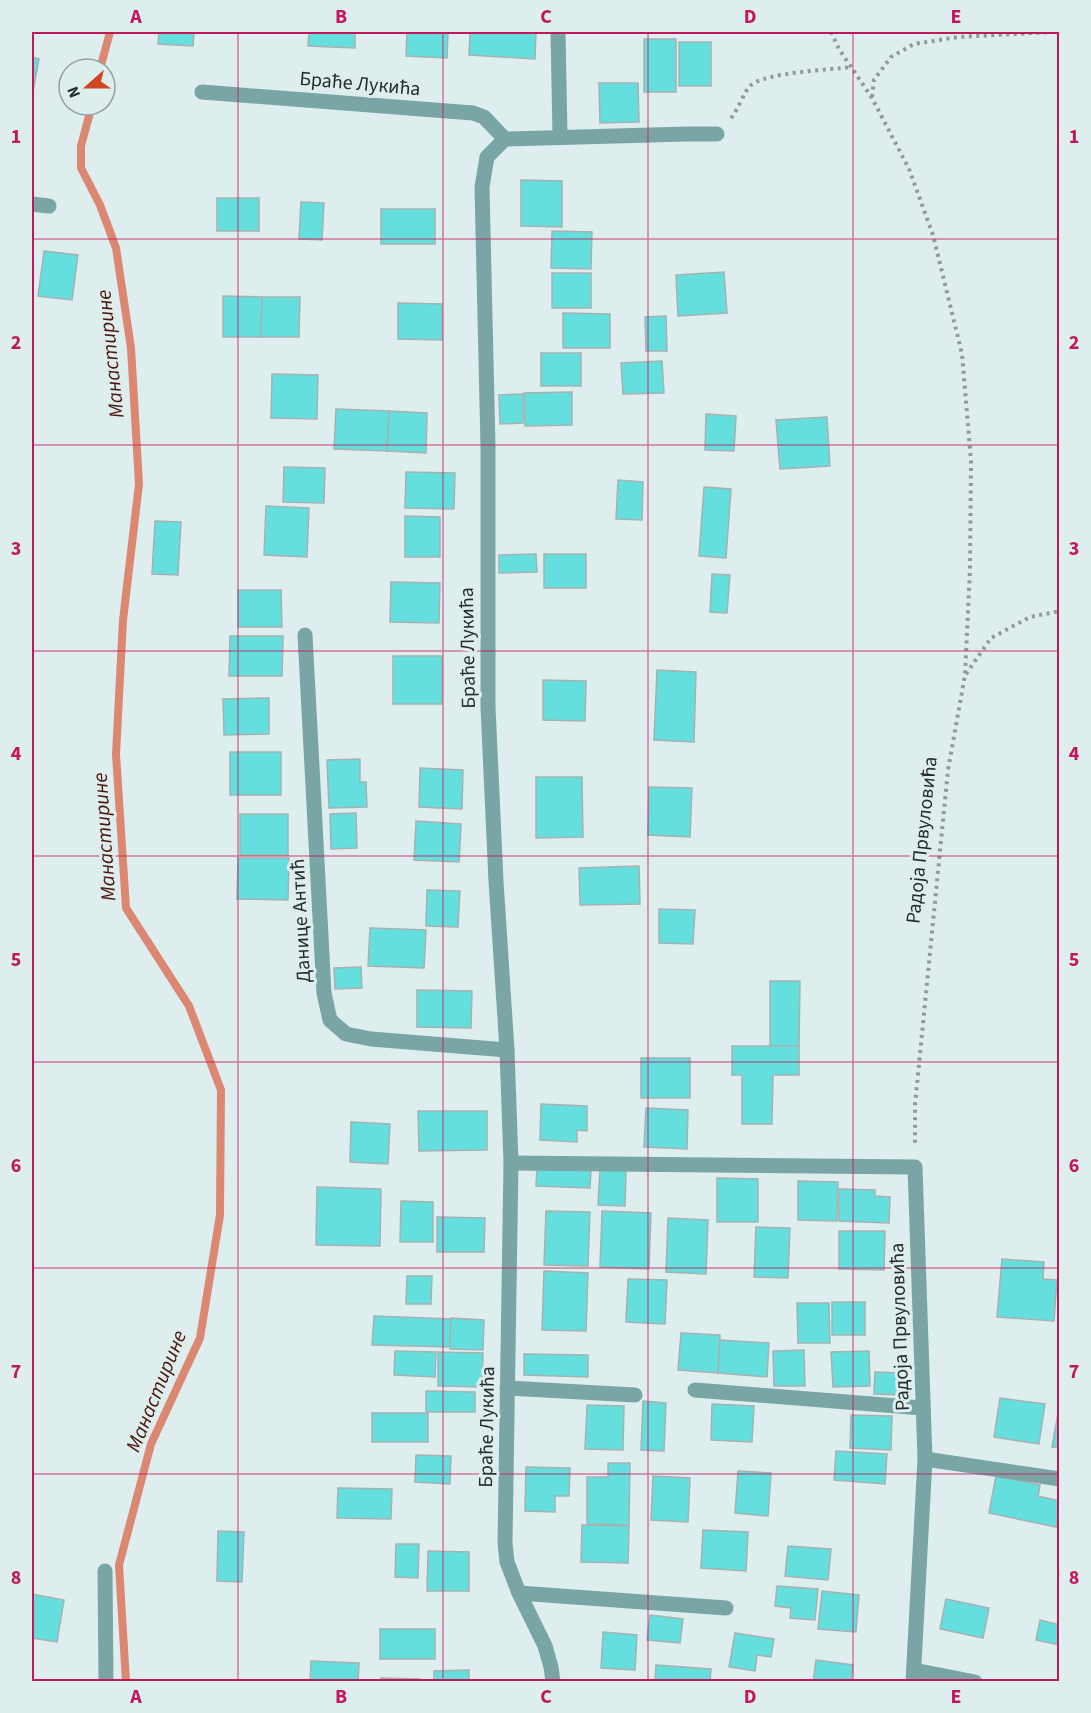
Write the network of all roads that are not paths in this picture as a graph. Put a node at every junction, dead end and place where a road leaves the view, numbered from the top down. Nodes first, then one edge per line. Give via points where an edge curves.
1 (558, 32) edge
2 (202, 92) dead end
3 (717, 134) road end
4 (560, 136) junction
5 (506, 139) junction
6 (32, 204) edge
7 (49, 206) dead end
8 (305, 635) dead end
9 (507, 1050) junction
10 (511, 1163) junction
11 (507, 1388) junction
12 (695, 1390) dead end
13 (635, 1395) dead end
14 (922, 1408) junction
15 (925, 1459) junction
16 (1059, 1479) edge
17 (105, 1571) dead end
18 (519, 1593) junction
19 (726, 1608) dead end
20 (914, 1676) edge
21 (106, 1682) edge
22 (553, 1682) edge
23 (975, 1682) edge

1 - 4 street
2 - 5 street, Браће Лукића via 473,114 484,117
3 - 4 street
4 - 5 street
5 - 9 street, Браће Лукића via 487,157 482,187 488,707
6 - 7 street
8 - 9 street, Данице Антић via 324,993 330,1020 346,1034 371,1039
9 - 10 street, Браће Лукића
10 - 11 street, Браће Лукића
10 - 14 street, Радоја Првуловића via 915,1167
11 - 13 street
11 - 18 street, Браће Лукића via 505,1543 507,1562
12 - 14 street
14 - 15 street, Радоја Првуловића
15 - 16 street
15 - 20 street, Радоја Првуловића
17 - 21 street
18 - 19 street
18 - 22 street, Браће Лукића via 544,1646
20 - 23 street

